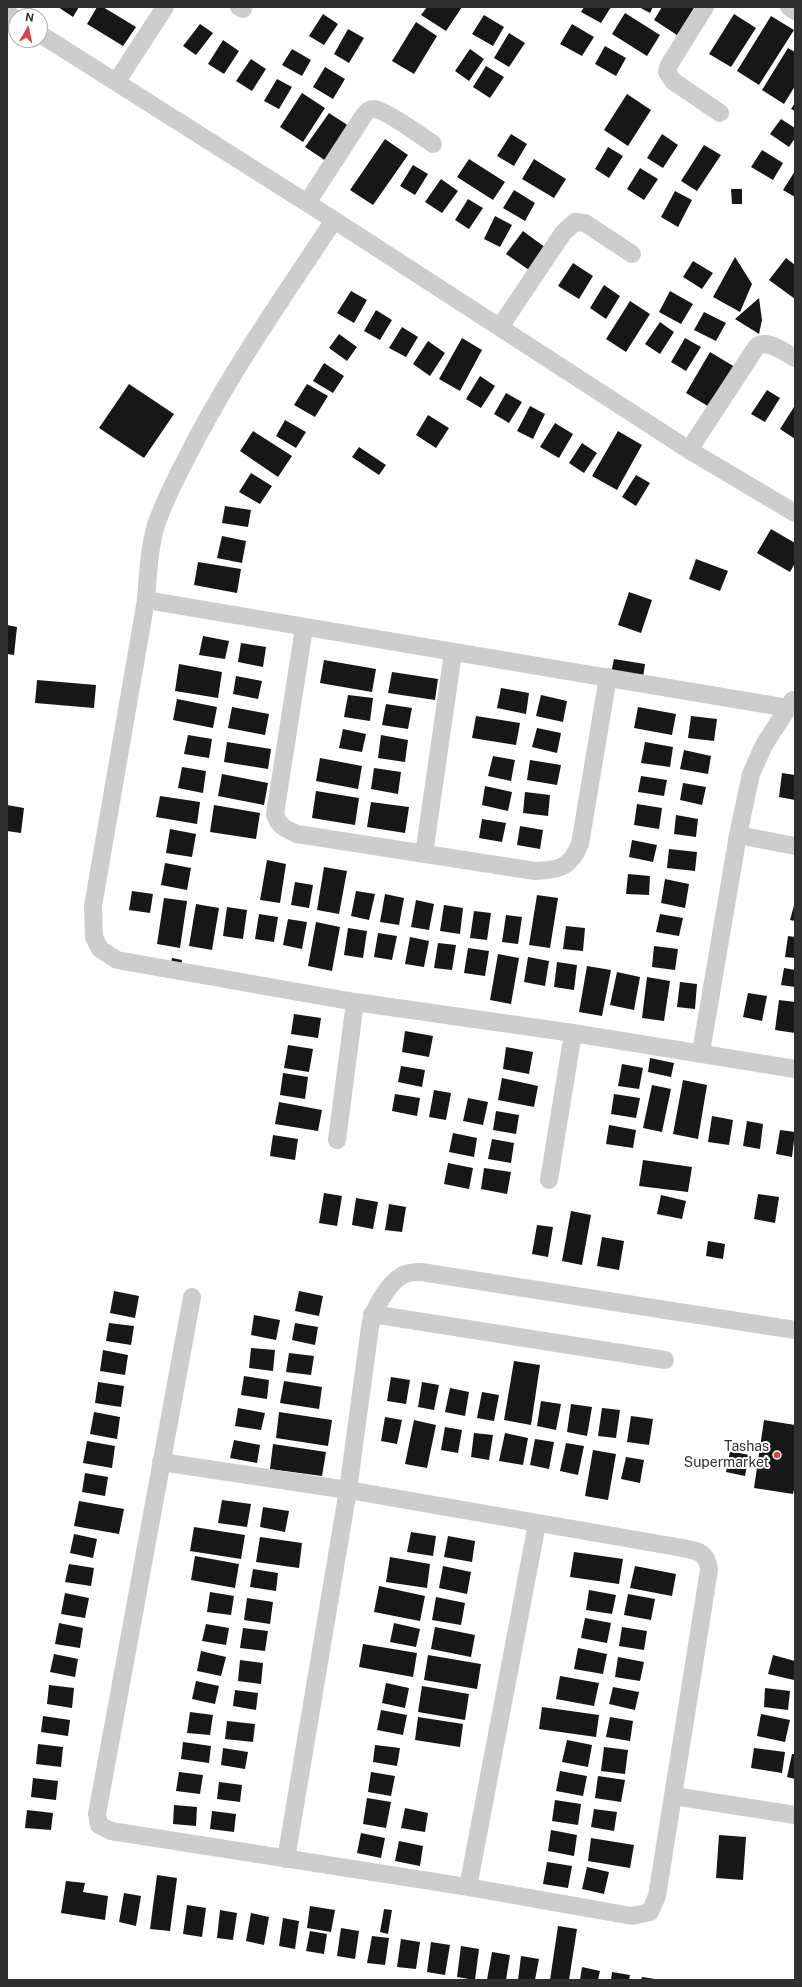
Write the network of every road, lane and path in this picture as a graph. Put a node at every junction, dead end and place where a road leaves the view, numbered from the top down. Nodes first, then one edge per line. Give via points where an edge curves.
1 (165, 7) edge
2 (704, 7) edge
3 (789, 7) edge
4 (795, 11) edge
5 (48, 39) edge
6 (117, 81) junction
7 (720, 112) dead end
8 (434, 144) dead end
9 (307, 203) junction
10 (334, 220) junction
11 (632, 254) dead end
12 (500, 327) junction
13 (795, 358) edge
14 (689, 450) junction
15 (795, 513) edge
16 (146, 600) junction
17 (304, 628) junction
18 (453, 653) junction
19 (608, 677) junction
20 (792, 703) edge
21 (738, 835) junction
22 (795, 846) edge
23 (424, 854) junction
24 (355, 1002) junction
25 (573, 1033) junction
26 (701, 1052) junction
27 (795, 1069) edge
28 (336, 1140) dead end
29 (549, 1180) dead end
30 (192, 1297) dead end
31 (372, 1314) junction
32 (795, 1330) edge
33 (665, 1360) dead end
34 (160, 1462) junction
35 (348, 1490) junction
36 (538, 1524) junction
37 (674, 1796) junction
38 (795, 1815) edge
39 (286, 1859) junction
40 (468, 1887) junction

1 - 6 street
2 - 7 street via 667,72 673,81
3 - 4 street
5 - 6 street
6 - 9 street
8 - 9 street via 392,118 371,109 364,115
9 - 10 street
10 - 12 street
10 - 16 street via 233,375 200,431 156,526 150,553
11 - 12 street via 585,223 576,222 563,233
12 - 14 street
13 - 14 street via 771,345 757,346
14 - 15 street
16 - 17 street
16 - 24 street via 93,906 94,937 100,949 117,960
17 - 18 street
17 - 23 street via 276,809 277,823 297,834
18 - 19 street
18 - 23 street
19 - 20 street
19 - 23 street via 580,844 575,856 566,865 552,870 535,871
20 - 21 street via 764,745 751,774
21 - 22 street
21 - 26 street
24 - 25 street
24 - 28 street
25 - 26 street
25 - 29 street
26 - 27 street
30 - 34 street
31 - 32 street via 396,1280 408,1274 421,1272
31 - 33 street
31 - 35 street
34 - 35 street
34 - 39 street via 97,1814 98,1821 102,1828 111,1831
35 - 36 street
35 - 39 street
36 - 37 street via 677,1547 702,1553 706,1557 709,1570
36 - 40 street
37 - 38 street
37 - 40 street via 657,1896 653,1908 645,1915 632,1916
39 - 40 street

